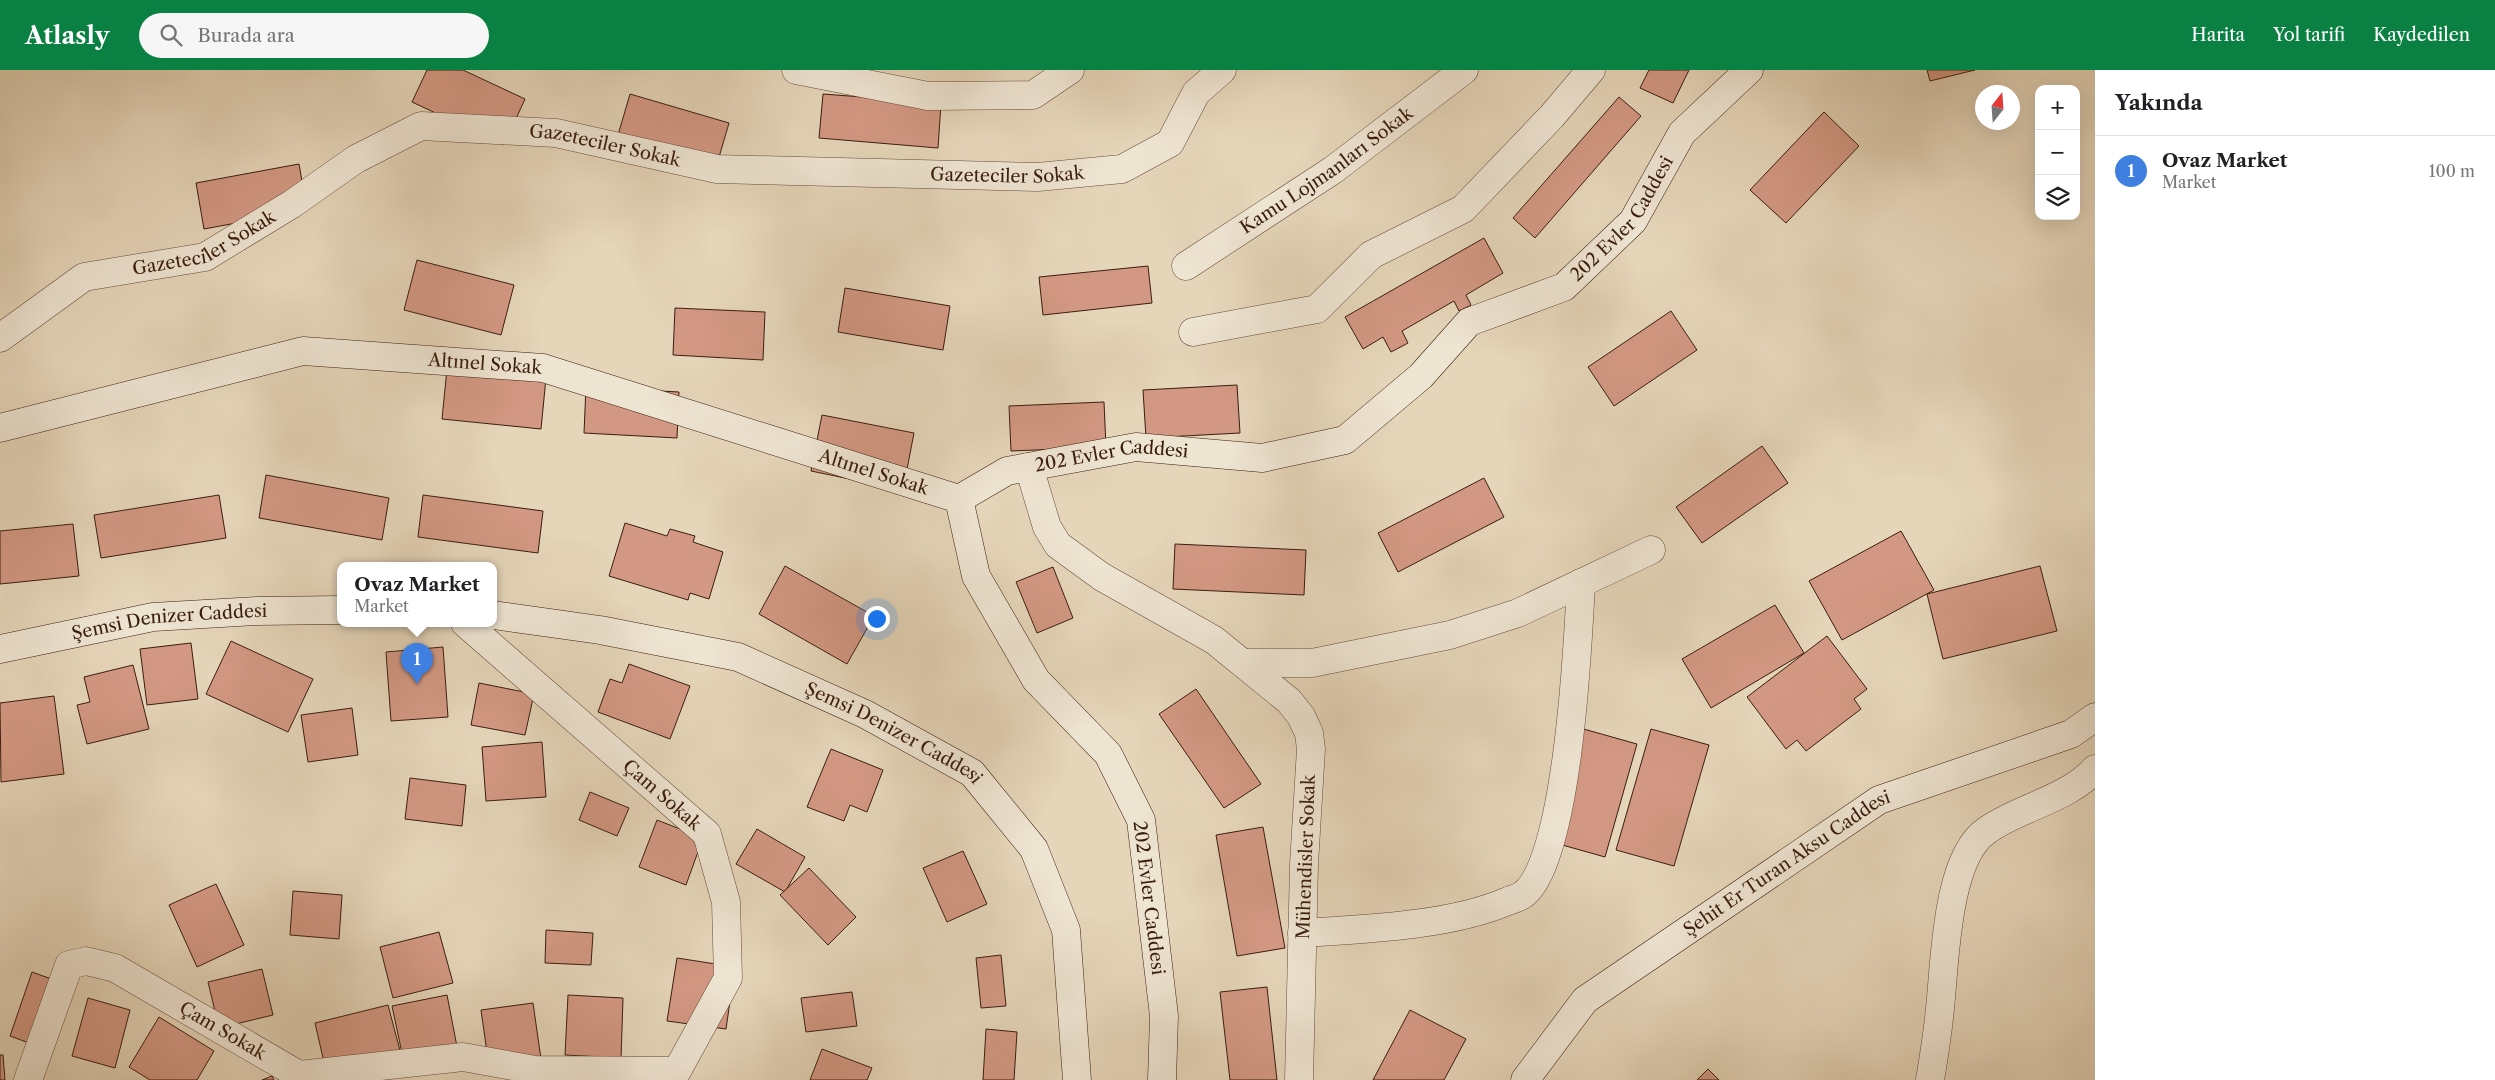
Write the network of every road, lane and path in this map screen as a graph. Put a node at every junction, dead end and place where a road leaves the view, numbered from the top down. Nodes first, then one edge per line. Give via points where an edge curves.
1 (796, 70) edge
2 (1070, 70) edge
3 (1222, 70) edge
4 (1464, 70) edge
5 (1590, 70) edge
6 (1749, 70) edge
7 (1186, 266) dead end
8 (1193, 332) dead end
9 (0, 338) edge
10 (0, 428) edge
11 (1029, 467) junction
12 (960, 499) junction
13 (1651, 550) dead end
14 (1581, 583) junction
15 (337, 610) edge
16 (497, 616) edge
17 (470, 627) edge
18 (0, 648) edge
19 (1242, 663) junction
20 (2095, 717) edge
21 (2095, 769) edge
22 (1302, 933) junction
23 (28, 1080) edge
24 (1077, 1080) edge
25 (1162, 1080) edge
26 (1299, 1080) edge
27 (1525, 1080) edge
28 (1930, 1080) edge

1 - 2 street via 928,96 1033,94
3 - 9 street, Gazeteciler Sokak via 1196,94 1170,143 1122,168 1038,177 718,169 556,133 421,126 356,159 292,204 205,258 84,277
4 - 7 street, Kamu Lojmanları Sokak via 1333,170
5 - 8 street via 1552,116 1463,209 1371,255 1318,309
6 - 11 street, 202 Evler Caddesi via 1682,133 1633,221 1564,287 1469,322 1421,376 1345,440 1262,458 1136,447
10 - 12 street, Altınel Sokak via 303,351 533,367
11 - 12 street, 202 Evler Caddesi via 1007,471
11 - 19 street, Mühendisler Sokak via 1047,527 1058,545 1102,577 1214,640
12 - 25 street, 202 Evler Caddesi via 976,576 1036,680 1108,754 1142,820 1164,1016
13 - 14 street
14 - 19 street via 1518,612 1450,635 1312,663
14 - 22 street via 1572,711 1562,785 1548,847 1535,882 1524,894 1483,910 1385,928
15 - 18 street, Şemsi Denizer Caddesi via 154,617
16 - 24 street, Şemsi Denizer Caddesi via 600,630 738,657 865,714 972,772 1034,850 1066,930
17 - 23 street, Çam Sokak via 707,834 726,902 728,978 677,1071 535,1070 463,1057 299,1075 115,968 86,961 69,965
19 - 22 street, Mühendisler Sokak via 1289,701 1309,733 1311,749
20 - 27 street, Şehit Er Turan Aksu Caddesi via 2071,734 1879,800 1585,1000
21 - 28 street via 2077,784 1984,832 1964,859 1949,922
22 - 26 street, Mühendisler Sokak

